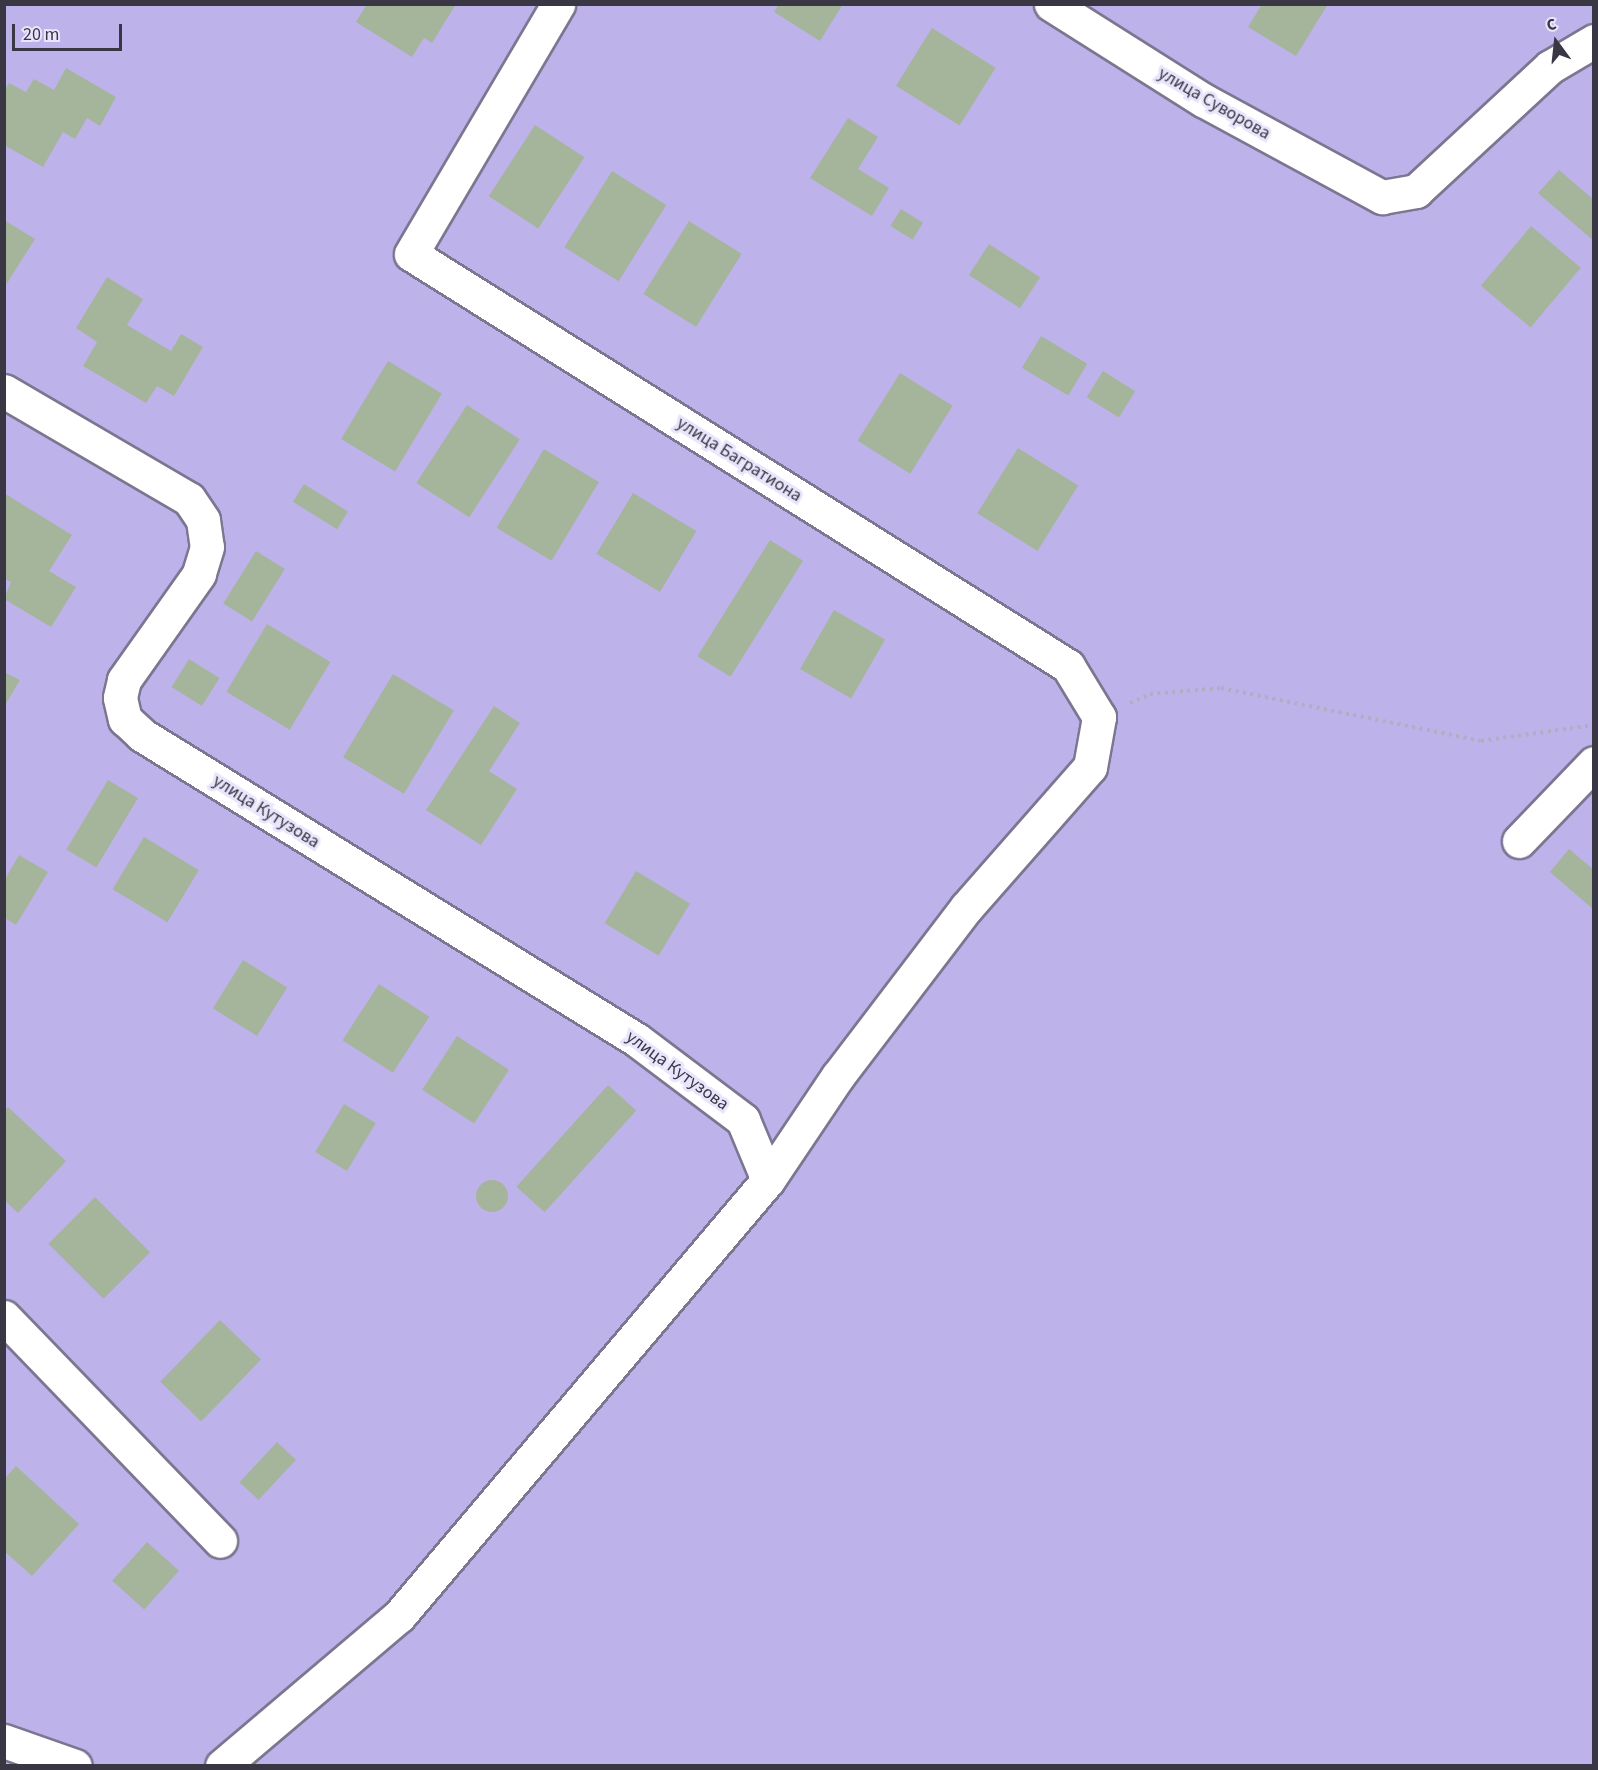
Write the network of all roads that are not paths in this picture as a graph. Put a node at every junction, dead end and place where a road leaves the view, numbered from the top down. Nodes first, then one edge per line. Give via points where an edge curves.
1 (558, 4) edge
2 (1051, 4) edge
3 (1593, 41) edge
4 (4, 391) edge
5 (1593, 763) edge
6 (1519, 841) dead end
7 (768, 1180) junction
8 (10, 1337) edge
9 (220, 1541) dead end
10 (4, 1740) edge
11 (75, 1766) edge
12 (222, 1766) edge

1 - 7 street, улица Багратиона via 411,254 1068,666 1099,717 1090,766 966,908 838,1076
2 - 3 street, улица Суворова via 1203,100 1382,197 1416,191 1550,67
4 - 7 street, улица Кутузова via 189,499 203,520 207,547 199,574 124,680 120,698 125,719 142,735 637,1041 742,1120
5 - 6 street
7 - 12 street via 399,1616
8 - 9 street
10 - 11 street

